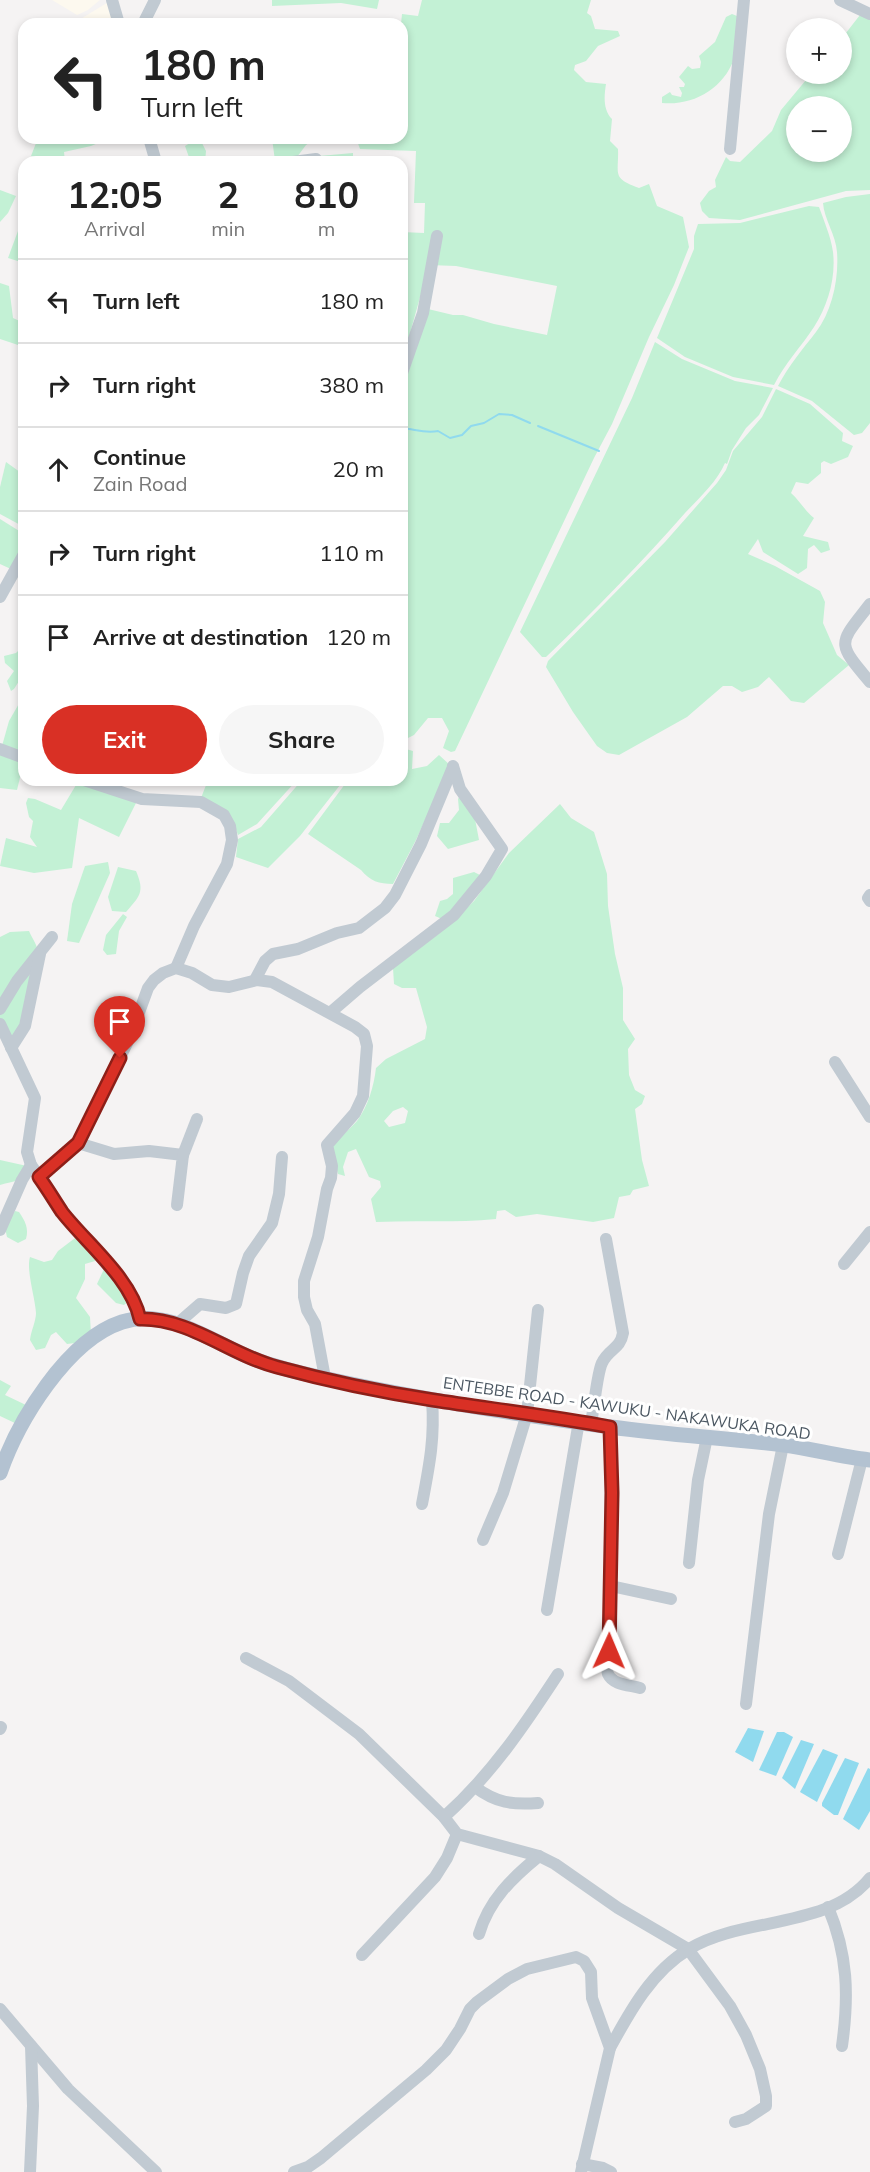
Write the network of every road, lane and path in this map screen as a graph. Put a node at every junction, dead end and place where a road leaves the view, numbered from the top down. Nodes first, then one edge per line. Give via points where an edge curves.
1 (112, 0) edge
2 (155, 0) edge
3 (744, 0) edge
4 (840, 0) edge
5 (870, 14) edge
6 (117, 18) edge
7 (146, 18) edge
8 (730, 149) dead end
9 (437, 236) dead end
10 (408, 356) edge
11 (18, 565) edge
12 (0, 597) edge
13 (870, 604) edge
14 (870, 682) edge
15 (0, 749) edge
16 (18, 756) edge
17 (102, 786) edge
18 (870, 895) edge
19 (870, 901) edge
20 (52, 937) dead end
21 (39, 954) junction
22 (176, 968) junction
23 (257, 981) junction
24 (0, 1009) edge
25 (331, 1012) junction
26 (0, 1024) edge
27 (11, 1048) junction
28 (835, 1062) dead end
29 (870, 1117) edge
30 (197, 1119) dead end
31 (78, 1143) junction
32 (183, 1155) junction
33 (282, 1157) dead end
34 (32, 1165) junction
35 (39, 1177) junction
36 (177, 1205) dead end
37 (0, 1230) edge
38 (870, 1232) edge
39 (606, 1239) dead end
40 (844, 1264) dead end
41 (538, 1310) dead end
42 (140, 1319) junction
43 (177, 1324) junction
44 (326, 1378) junction
45 (432, 1400) junction
46 (527, 1414) junction
47 (585, 1422) junction
48 (610, 1427) junction
49 (707, 1437) junction
50 (783, 1445) junction
51 (866, 1460) edge
52 (0, 1473) edge
53 (422, 1504) dead end
54 (483, 1540) dead end
55 (838, 1554) dead end
56 (689, 1563) dead end
57 (611, 1586) junction
58 (671, 1599) dead end
59 (546, 1610) dead end
60 (246, 1658) dead end
61 (558, 1674) dead end
62 (640, 1688) dead end
63 (747, 1704) dead end
64 (475, 1787) junction
65 (538, 1803) dead end
66 (444, 1817) junction
67 (457, 1834) junction
68 (539, 1856) junction
69 (870, 1878) edge
70 (828, 1907) junction
71 (479, 1934) dead end
72 (688, 1949) junction
73 (362, 1955) dead end
74 (0, 2009) edge
75 (31, 2046) junction
76 (842, 2046) dead end
77 (610, 2048) junction
78 (735, 2122) dead end
79 (143, 2167) edge
80 (582, 2168) edge
81 (30, 2172) edge
82 (156, 2172) edge
83 (294, 2172) edge
84 (611, 2172) edge

1 - 6 street
2 - 7 street
3 - 8 street
4 - 5 street
9 - 10 street via 423,313
11 - 12 street
13 - 14 street via 844,642
15 - 16 street
17 - 22 street via 142,799 201,802 217,809 230,826 232,840 227,864
18 - 19 street
20 - 21 street
21 - 24 street via 16,981
21 - 27 street via 25,1026
22 - 23 street via 212,985 236,987
22 - 31 street via 163,973 148,988 125,1047
23 - 25 street via 272,982
23 - 25 street via 265,961 273,954 359,928 385,908 421,843 453,766 460,789 502,849 454,915
25 - 44 street via 364,1034 367,1046 363,1096 355,1113 327,1145 331,1178 304,1281 304,1297 315,1324
26 - 27 street
27 - 34 street via 35,1098 27,1152
28 - 29 street
30 - 32 street
31 - 32 street via 114,1154 149,1151
31 - 35 street
32 - 36 street
33 - 43 street via 272,1223 249,1257 236,1304 226,1308 200,1304
34 - 35 street
34 - 37 street
35 - 42 street via 128,1290
38 - 40 street
39 - 47 street via 623,1333 621,1343 601,1364
41 - 46 street
42 - 43 main road, ENTEBBE ROAD - KAWUKU - NAKAWUKA ROAD
42 - 52 main road, ENTEBBE ROAD - KAWUKU - NAKAWUKA ROAD via 110,1328 74,1355 23,1423
43 - 44 main road, ENTEBBE ROAD - KAWUKU - NAKAWUKA ROAD via 255,1360
44 - 45 main road, ENTEBBE ROAD - KAWUKU - NAKAWUKA ROAD
45 - 46 main road, ENTEBBE ROAD - KAWUKU - NAKAWUKA ROAD
45 - 53 street via 432,1454
46 - 47 main road, ENTEBBE ROAD - KAWUKU - NAKAWUKA ROAD
46 - 54 street via 503,1492
47 - 48 main road, ENTEBBE ROAD - KAWUKU - NAKAWUKA ROAD
47 - 59 street
48 - 49 main road, ENTEBBE ROAD - KAWUKU - NAKAWUKA ROAD
48 - 57 street
49 - 50 main road, ENTEBBE ROAD - KAWUKU - NAKAWUKA ROAD
49 - 56 street
50 - 51 main road, ENTEBBE ROAD - KAWUKU - NAKAWUKA ROAD
50 - 63 street via 769,1514
51 - 55 street
57 - 58 street
57 - 62 street via 606,1668 614,1682
60 - 66 street via 290,1681 359,1734
61 - 64 street via 513,1742
64 - 65 street via 501,1803
64 - 66 street
66 - 67 street
67 - 68 street
67 - 73 street via 435,1877
68 - 71 street via 501,1891
68 - 72 street
69 - 70 street via 858,1892
70 - 72 street via 728,1932
70 - 76 street via 844,1955 846,2008
72 - 77 street via 645,1990
72 - 78 street via 730,2006 760,2069 766,2106
74 - 75 street
75 - 79 street
75 - 81 street
77 - 80 street
77 - 83 street via 592,1998 591,1972 584,1961 576,1957 527,1969 507,1979 470,2009 446,2050 426,2070 321,2158
79 - 82 street
80 - 84 street

